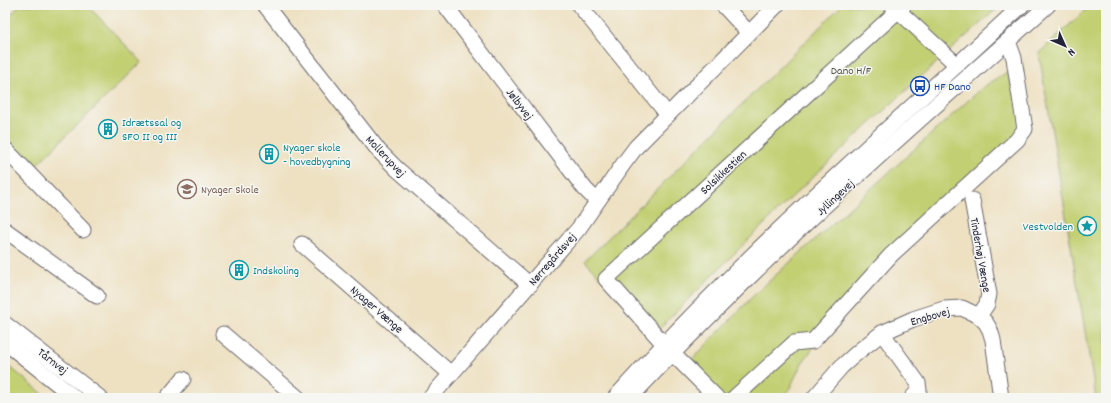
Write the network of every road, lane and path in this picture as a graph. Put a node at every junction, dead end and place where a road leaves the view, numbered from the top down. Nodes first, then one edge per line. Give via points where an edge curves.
1 (265, 5) edge
2 (445, 5) edge
3 (579, 5) edge
4 (723, 5) edge
5 (777, 5) edge
6 (1048, 5) edge
7 (898, 7) edge
8 (1015, 8) edge
9 (749, 33) junction
10 (1008, 41) junction
11 (990, 57) junction
12 (957, 65) junction
13 (668, 115) junction
14 (5, 149) edge
15 (972, 200) dead end
16 (597, 201) junction
17 (5, 230) edge
18 (83, 230) dead end
19 (302, 244) dead end
20 (530, 285) junction
21 (98, 296) dead end
22 (979, 316) junction
23 (5, 324) edge
24 (223, 334) dead end
25 (882, 334) junction
26 (5, 342) edge
27 (668, 349) junction
28 (451, 374) junction
29 (183, 379) dead end
30 (75, 398) edge
31 (100, 398) edge
32 (167, 398) edge
33 (298, 398) edge
34 (430, 398) edge
35 (615, 398) edge
36 (630, 398) edge
37 (717, 398) edge
38 (734, 398) edge
39 (814, 398) edge
40 (912, 398) edge
41 (1001, 398) edge

1 - 20 street, Mollerupvej via 378,151
2 - 16 street, Jølbyvej via 585,189
3 - 13 street
4 - 9 street
5 - 9 street, Nørregårdsvej
6 - 10 street, Jyllingevej
7 - 12 street
7 - 27 street, Solsikkestien via 606,280
8 - 11 street via 1015,27 1001,39
8 - 12 street, Jyllingevej
9 - 13 street, Nørregårdsvej
10 - 11 street, Jyllingevej
10 - 38 street via 1014,58 1025,129 891,255 813,341 794,343
11 - 27 street, Jyllingevej
12 - 27 street, Jyllingevej via 730,278
13 - 16 street, Nørregårdsvej via 636,147
14 - 18 street
15 - 22 street, Tinderhøj Vænge via 989,294 987,304
16 - 20 street, Nørregårdsvej via 579,228
17 - 21 street
19 - 28 street, Nyager Vænge
20 - 28 street, Nørregårdsvej
22 - 25 street, Engbovej via 962,308 944,309 913,319
22 - 41 street via 986,323 993,340
23 - 31 street, Tårnvej
24 - 33 street
25 - 39 street, Engbovej via 859,351
25 - 40 street via 918,383 919,390
26 - 30 street, Tårnvej
27 - 35 street, Jyllingevej
27 - 36 street, Jyllingevej
27 - 37 street
28 - 34 street, Nørregårdsvej
29 - 32 street

